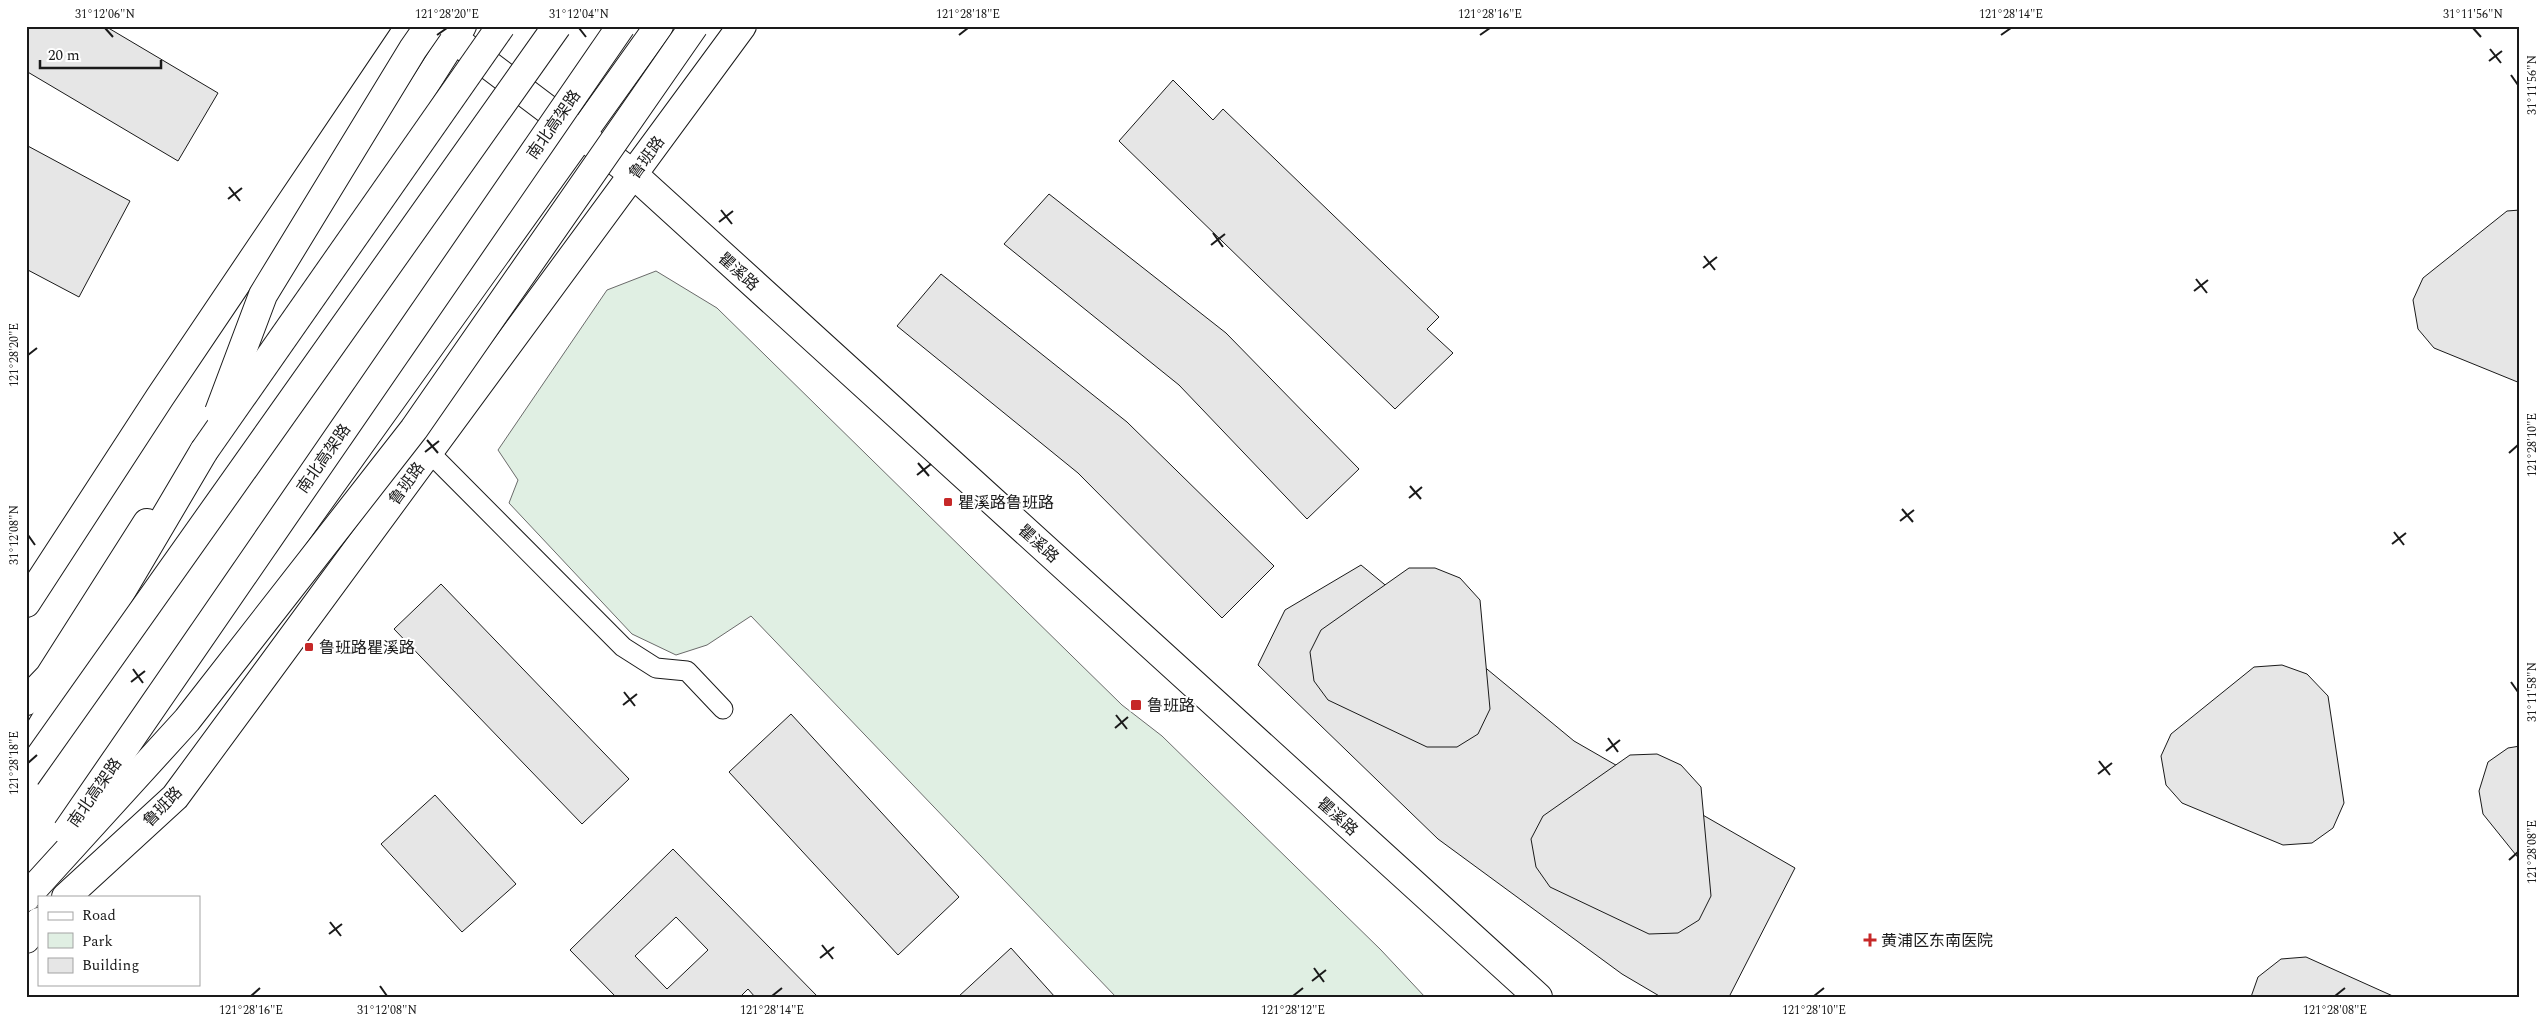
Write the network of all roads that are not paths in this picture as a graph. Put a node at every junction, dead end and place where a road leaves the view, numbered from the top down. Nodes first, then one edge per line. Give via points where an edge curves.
1 (410, 26) edge
2 (429, 26) edge
3 (501, 26) edge
4 (557, 26) edge
5 (621, 26) edge
6 (659, 26) edge
7 (694, 26) edge
8 (742, 26) edge
9 (451, 31) edge
10 (582, 136) junction
11 (633, 174) junction
12 (204, 451) junction
13 (429, 452) junction
14 (26, 603) edge
15 (26, 701) edge
16 (723, 709) dead end
17 (26, 754) edge
18 (26, 776) edge
19 (26, 890) edge
20 (55, 896) edge
21 (67, 896) edge
22 (26, 898) edge
23 (38, 923) edge
24 (26, 939) edge
25 (1538, 997) edge

1 - 14 main road via 160,397
2 - 12 main road, bridge via 263,295
3 - 12 main road, bridge
4 - 18 main road, bridge
5 - 19 main road, 南北高架路, bridge
6 - 10 main road
7 - 22 main road, bridge via 408,437 186,720
8 - 11 main road, 鲁班路
9 - 10 main road, 瞿溪路
9 - 15 main road via 49,677
10 - 11 main road, 瞿溪路
10 - 20 main road via 144,746
11 - 13 main road, 鲁班路
11 - 25 main road, 瞿溪路
12 - 17 main road
13 - 16 lane via 623,647 656,668 687,671
13 - 21 main road, 鲁班路 via 175,797
23 - 24 main road

